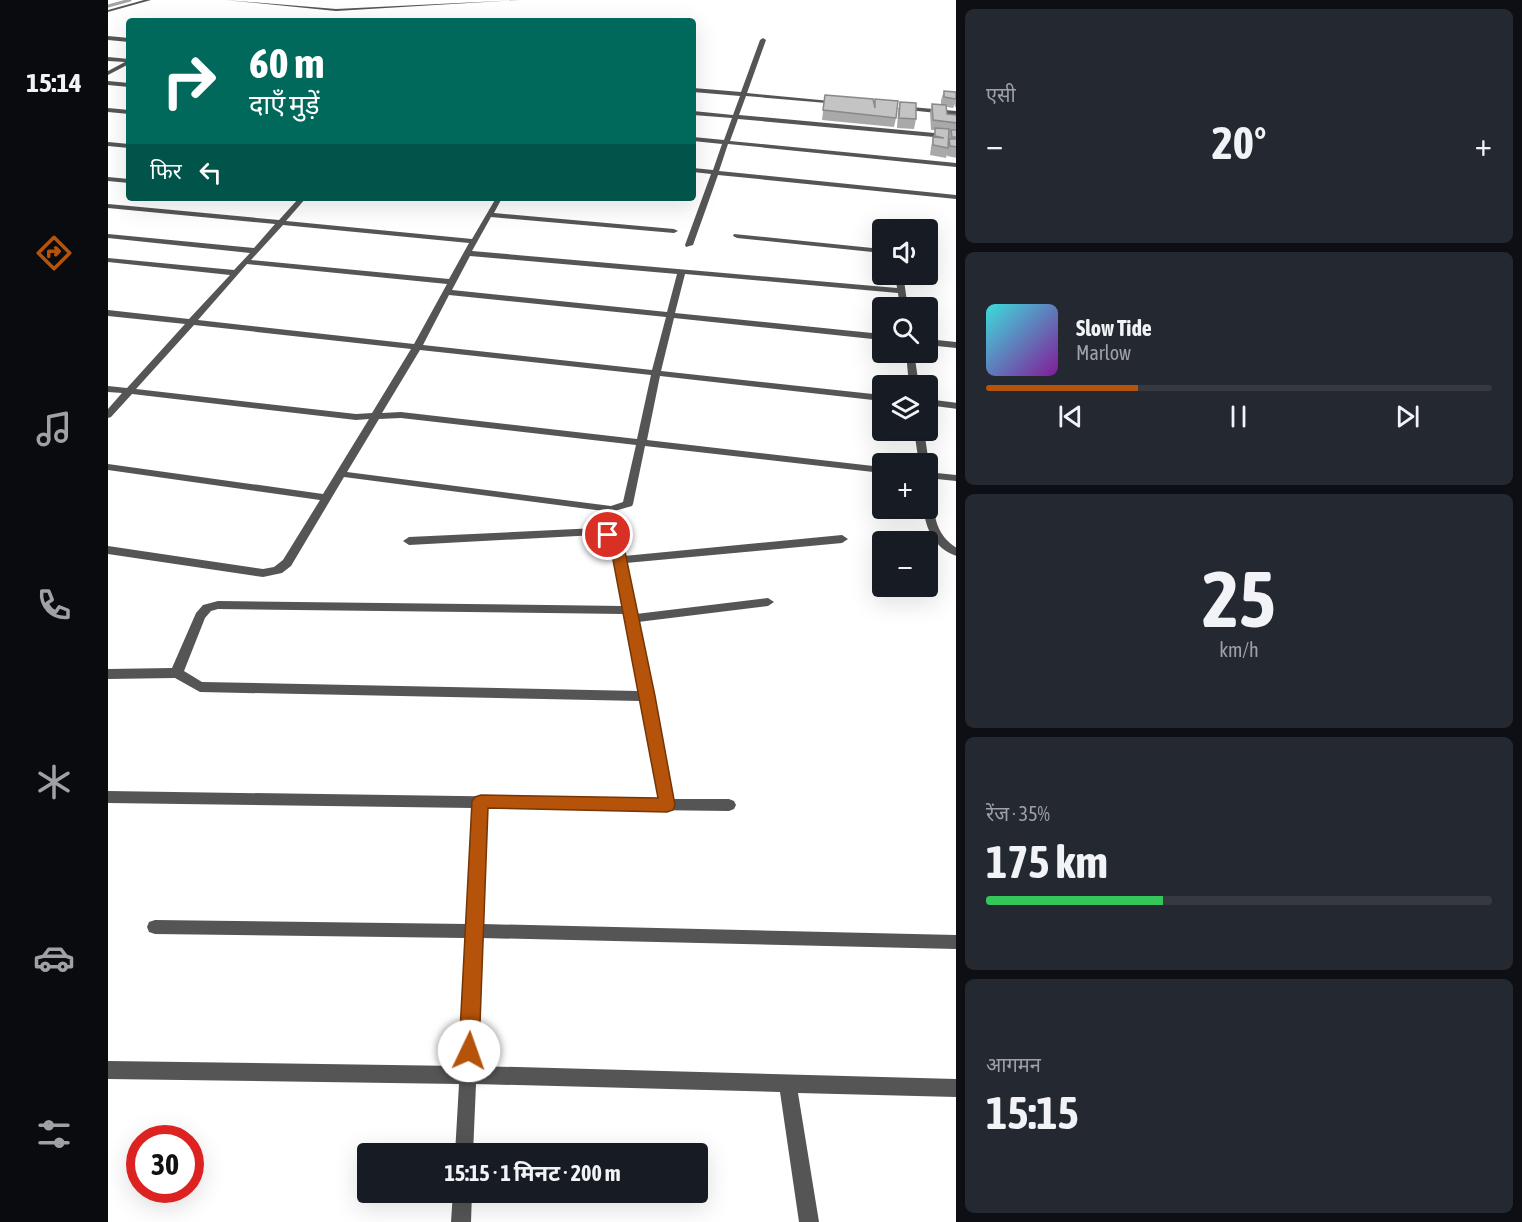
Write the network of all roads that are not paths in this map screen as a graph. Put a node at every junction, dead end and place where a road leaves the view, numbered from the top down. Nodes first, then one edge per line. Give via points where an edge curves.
1 (148, 0) edge
2 (226, 0) edge
3 (242, 0) edge
4 (493, 0) edge
5 (518, 0) edge
6 (108, 10) edge
7 (108, 38) edge
8 (126, 40) edge
9 (763, 40) dead end
10 (108, 59) edge
11 (126, 61) edge
12 (126, 63) edge
13 (108, 73) edge
14 (108, 83) edge
15 (126, 85) edge
16 (696, 90) edge
17 (744, 94) junction
18 (850, 103) edge
19 (897, 108) edge
20 (108, 110) edge
21 (126, 112) edge
22 (696, 113) edge
23 (956, 113) edge
24 (735, 117) junction
25 (956, 137) edge
26 (696, 139) edge
27 (726, 142) junction
28 (108, 144) edge
29 (125, 145) edge
30 (956, 165) edge
31 (696, 170) edge
32 (714, 172) junction
33 (108, 179) edge
34 (126, 181) edge
35 (956, 197) edge
36 (300, 201) edge
37 (497, 201) edge
38 (108, 206) edge
39 (489, 215) junction
40 (281, 222) junction
41 (674, 231) dead end
42 (108, 236) edge
43 (737, 236) dead end
44 (474, 241) junction
45 (689, 246) dead end
46 (872, 250) edge
47 (256, 251) junction
48 (467, 253) junction
49 (108, 260) edge
50 (246, 262) junction
51 (682, 271) junction
52 (236, 273) junction
53 (451, 282) junction
54 (901, 285) edge
55 (902, 291) junction
56 (447, 292) junction
57 (903, 297) edge
58 (108, 312) edge
59 (671, 315) junction
60 (192, 322) junction
61 (872, 336) edge
62 (938, 343) edge
63 (956, 345) edge
64 (417, 347) junction
65 (656, 373) junction
66 (108, 389) edge
67 (130, 392) junction
68 (872, 397) edge
69 (938, 403) edge
70 (956, 406) edge
71 (108, 415) edge
72 (375, 416) junction
73 (641, 443) junction
74 (108, 467) edge
75 (872, 469) edge
76 (341, 474) junction
77 (938, 476) edge
78 (956, 478) edge
79 (327, 498) junction
80 (931, 519) edge
81 (842, 539) dead end
82 (409, 541) dead end
83 (108, 550) edge
84 (956, 552) edge
85 (620, 560) junction
86 (768, 602) dead end
87 (631, 614) junction
88 (177, 673) junction
89 (108, 674) edge
90 (648, 696) junction
91 (108, 797) edge
92 (481, 801) junction
93 (667, 805) junction
94 (729, 806) dead end
95 (155, 927) dead end
96 (475, 931) junction
97 (956, 942) edge
98 (108, 1070) edge
99 (468, 1074) junction
100 (788, 1083) junction
101 (956, 1088) edge
102 (465, 1143) edge
103 (462, 1203) edge
104 (461, 1222) edge
105 (809, 1222) edge

1 - 6 street
2 - 5 street via 344,10
3 - 4 street via 339,8
7 - 8 street
9 - 17 street
10 - 11 street
12 - 13 street
14 - 15 street
16 - 17 street
17 - 18 street
17 - 24 street
19 - 23 street
20 - 21 street
22 - 24 street
24 - 25 street
24 - 27 street
26 - 27 street
27 - 30 street
27 - 32 street
28 - 29 street
31 - 32 street
32 - 35 street
32 - 45 street
33 - 34 street
36 - 40 street
37 - 39 street
38 - 40 street
39 - 41 street
39 - 44 street
40 - 44 street
40 - 47 street
42 - 47 street
43 - 46 street
44 - 48 street
47 - 50 street
48 - 51 street
48 - 53 street
49 - 52 street
50 - 52 street
50 - 53 street
51 - 55 street
51 - 59 street
52 - 60 street
53 - 56 street
54 - 55 street
55 - 57 street
56 - 59 street
56 - 64 street
58 - 60 street
59 - 61 street
59 - 65 street
60 - 64 street
60 - 67 street
62 - 63 street
64 - 65 street
64 - 72 street
65 - 68 street
65 - 73 street
66 - 67 street
67 - 71 street
67 - 72 street
69 - 70 street
72 - 73 street via 401,415
72 - 76 street
73 - 75 street
73 - 76 street via 628,504 611,509
74 - 79 street
76 - 79 street
77 - 78 street
79 - 83 street via 287,563 278,570 263,573
80 - 84 street via 940,544
81 - 85 street
82 - 85 street via 597,531 616,542
85 - 87 street
86 - 87 street
87 - 88 street via 218,605 207,608 200,616
87 - 90 street
88 - 89 street
88 - 90 street via 200,687
90 - 93 street
91 - 92 street
92 - 93 street
92 - 96 street
93 - 94 street
95 - 96 street
96 - 97 street
96 - 99 street
98 - 99 street
99 - 100 street
99 - 102 street
100 - 101 street
100 - 105 street
103 - 104 street

